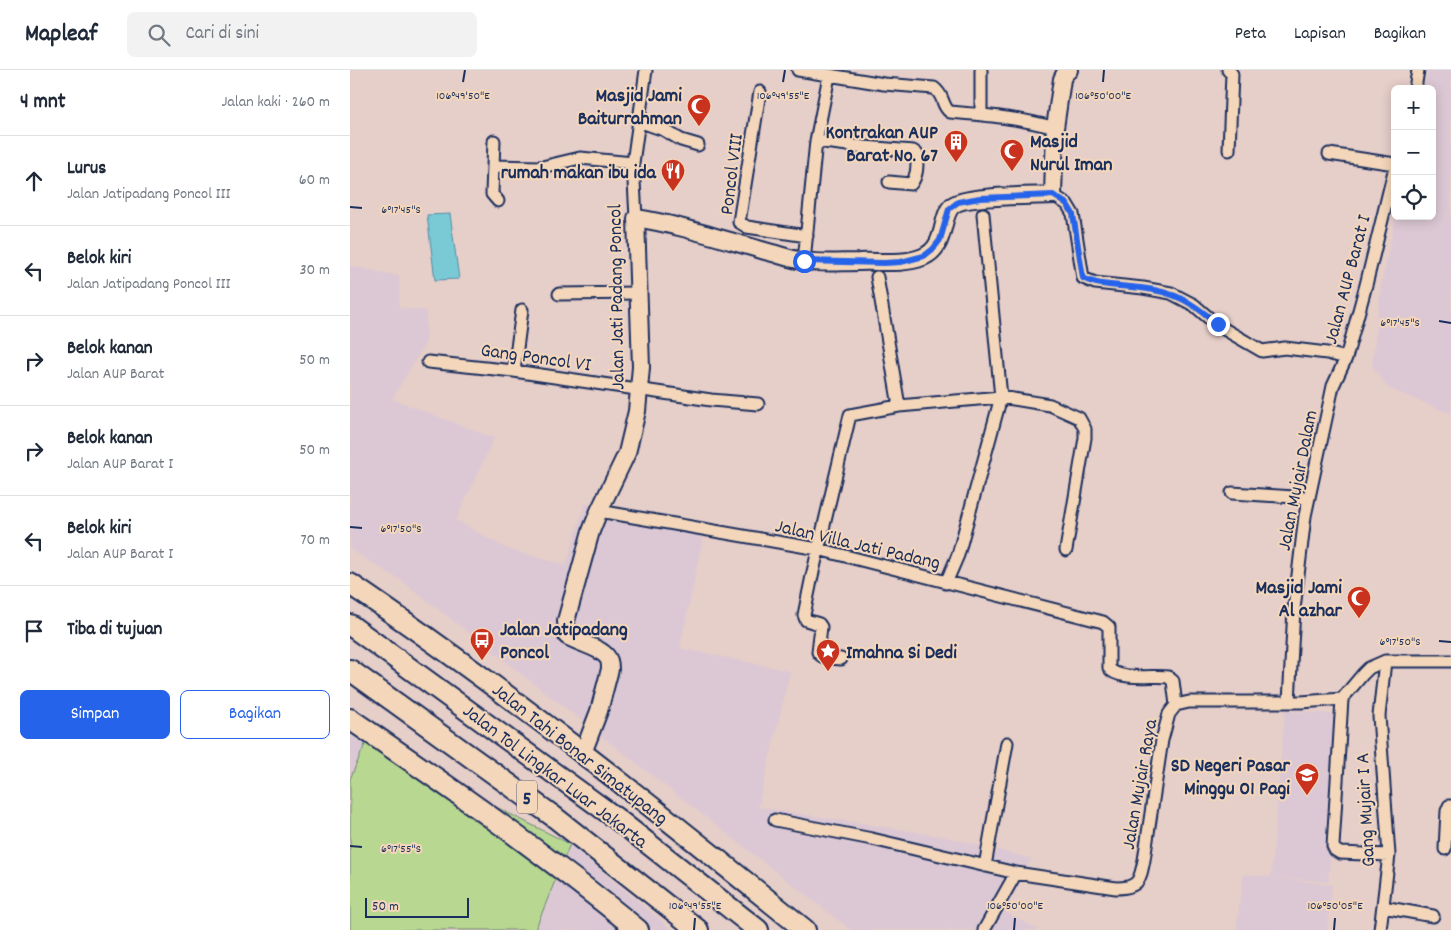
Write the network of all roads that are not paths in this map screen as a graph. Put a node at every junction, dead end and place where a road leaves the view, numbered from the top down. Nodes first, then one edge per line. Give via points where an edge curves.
1 (646, 70) edge
2 (798, 70) edge
3 (981, 70) edge
4 (1069, 70) edge
5 (1228, 70) edge
6 (1418, 70) edge
7 (829, 76) junction
8 (1416, 85) edge
9 (760, 92) dead end
10 (982, 114) junction
11 (638, 121) junction
12 (1055, 128) junction
13 (494, 141) dead end
14 (816, 141) junction
15 (698, 145) dead end
16 (1229, 150) dead end
17 (1329, 154) dead end
18 (633, 163) junction
19 (1391, 165) edge
20 (493, 166) junction
21 (1393, 175) edge
22 (889, 182) dead end
23 (1053, 195) junction
24 (498, 201) dead end
25 (983, 214) dead end
26 (636, 218) junction
27 (807, 236) junction
28 (804, 261) junction
29 (877, 277) dead end
30 (638, 293) junction
31 (559, 294) dead end
32 (522, 310) dead end
33 (1346, 358) junction
34 (428, 362) dead end
35 (514, 371) junction
36 (639, 389) junction
37 (1001, 397) junction
38 (758, 404) dead end
39 (899, 406) junction
40 (1232, 493) dead end
41 (1309, 498) junction
42 (599, 511) junction
43 (818, 550) junction
44 (1066, 550) dead end
45 (946, 583) junction
46 (350, 584) edge
47 (350, 625) edge
48 (841, 659) dead end
49 (1385, 660) junction
50 (1451, 661) edge
51 (350, 670) edge
52 (1342, 699) junction
53 (1289, 702) junction
54 (1176, 705) junction
55 (350, 719) edge
56 (1007, 743) dead end
57 (583, 753) junction
58 (1451, 806) edge
59 (775, 820) dead end
60 (1445, 849) dead end
61 (1388, 855) junction
62 (985, 866) junction
63 (1016, 873) junction
64 (1383, 907) junction
65 (1433, 916) dead end
66 (638, 930) edge
67 (698, 930) edge
68 (758, 930) edge
69 (806, 930) edge
70 (984, 930) edge
71 (1380, 930) edge

1 - 11 street, Jalan Jati Padang Poncol
2 - 7 street
3 - 10 street
4 - 12 street via 1062,79
5 - 16 street via 1232,74
6 - 8 street
7 - 10 street via 934,88 950,112
7 - 14 street
9 - 27 street, Poncol VIII via 739,222 747,228
10 - 12 street via 1028,120
11 - 15 street
11 - 18 street, Jalan Jati Padang Poncol
12 - 23 street
13 - 20 street
14 - 22 street via 913,150 916,154 915,179 911,184
14 - 27 street
17 - 19 street
18 - 20 street via 580,158 542,167
18 - 26 street, Jalan Jati Padang Poncol
20 - 24 street via 492,194
21 - 33 street, Jalan AUP Barat I
23 - 28 street via 953,204 940,240 924,256 884,263
23 - 33 street, Jalan AUP Barat I via 1067,204 1073,214 1083,278 1095,283 1171,293 1262,351 1285,348
25 - 37 street
26 - 28 street via 663,222
26 - 30 street, Jalan Jati Padang Poncol
27 - 28 street
29 - 39 street
30 - 31 street
30 - 36 street, Jalan Jati Padang Poncol
32 - 35 street
33 - 41 street, Jalan Mujair Dalam via 1333,386
34 - 35 street, Gang Poncol VI
35 - 36 street, Gang Poncol VI
36 - 38 street, Gang Poncol VI
36 - 42 street, Jalan Jati Padang Poncol via 627,453
37 - 39 street
37 - 44 street via 1061,409 1079,418 1085,429
37 - 45 street, Jalan Villa Jati Padang via 958,555
39 - 43 street via 850,415
40 - 41 street
41 - 53 street, Jalan Mujair Dalam via 1294,609
42 - 43 street, Jalan Villa Jati Padang
42 - 57 street, Jalan Jati Padang Poncol via 565,629 568,636 599,651 610,662
43 - 45 street, Jalan Villa Jati Padang
43 - 48 street via 804,617 821,627 819,655
45 - 54 street via 1106,623 1109,627 1109,668 1112,673 1168,677 1173,681
46 - 57 highway, Jalan Tahi Bonar Simatupang via 512,698
47 - 68 highway, Jalan Tol Lingkar Luar Jakarta / 5 via 617,818
49 - 50 street
49 - 52 street via 1363,674
49 - 61 street, Gang Mujair I A via 1379,716
51 - 67 highway, Jalan Tol Lingkar Luar Jakarta / 5 via 553,816
52 - 53 street, Jalan Mujair Raya
52 - 61 street via 1333,846 1340,853
53 - 54 street, Jalan Mujair Raya via 1189,702
54 - 63 street, Jalan Mujair Raya via 1169,714 1162,740 1144,860 1136,883 1129,888 1116,888
55 - 66 highway via 525,842
56 - 62 street
57 - 69 highway, Jalan Tahi Bonar Simatupang
58 - 60 street via 1447,811
59 - 62 street
61 - 64 street, Gang Mujair I A
62 - 63 street
63 - 70 street
64 - 65 street
64 - 71 street, Gang Mujair I A

